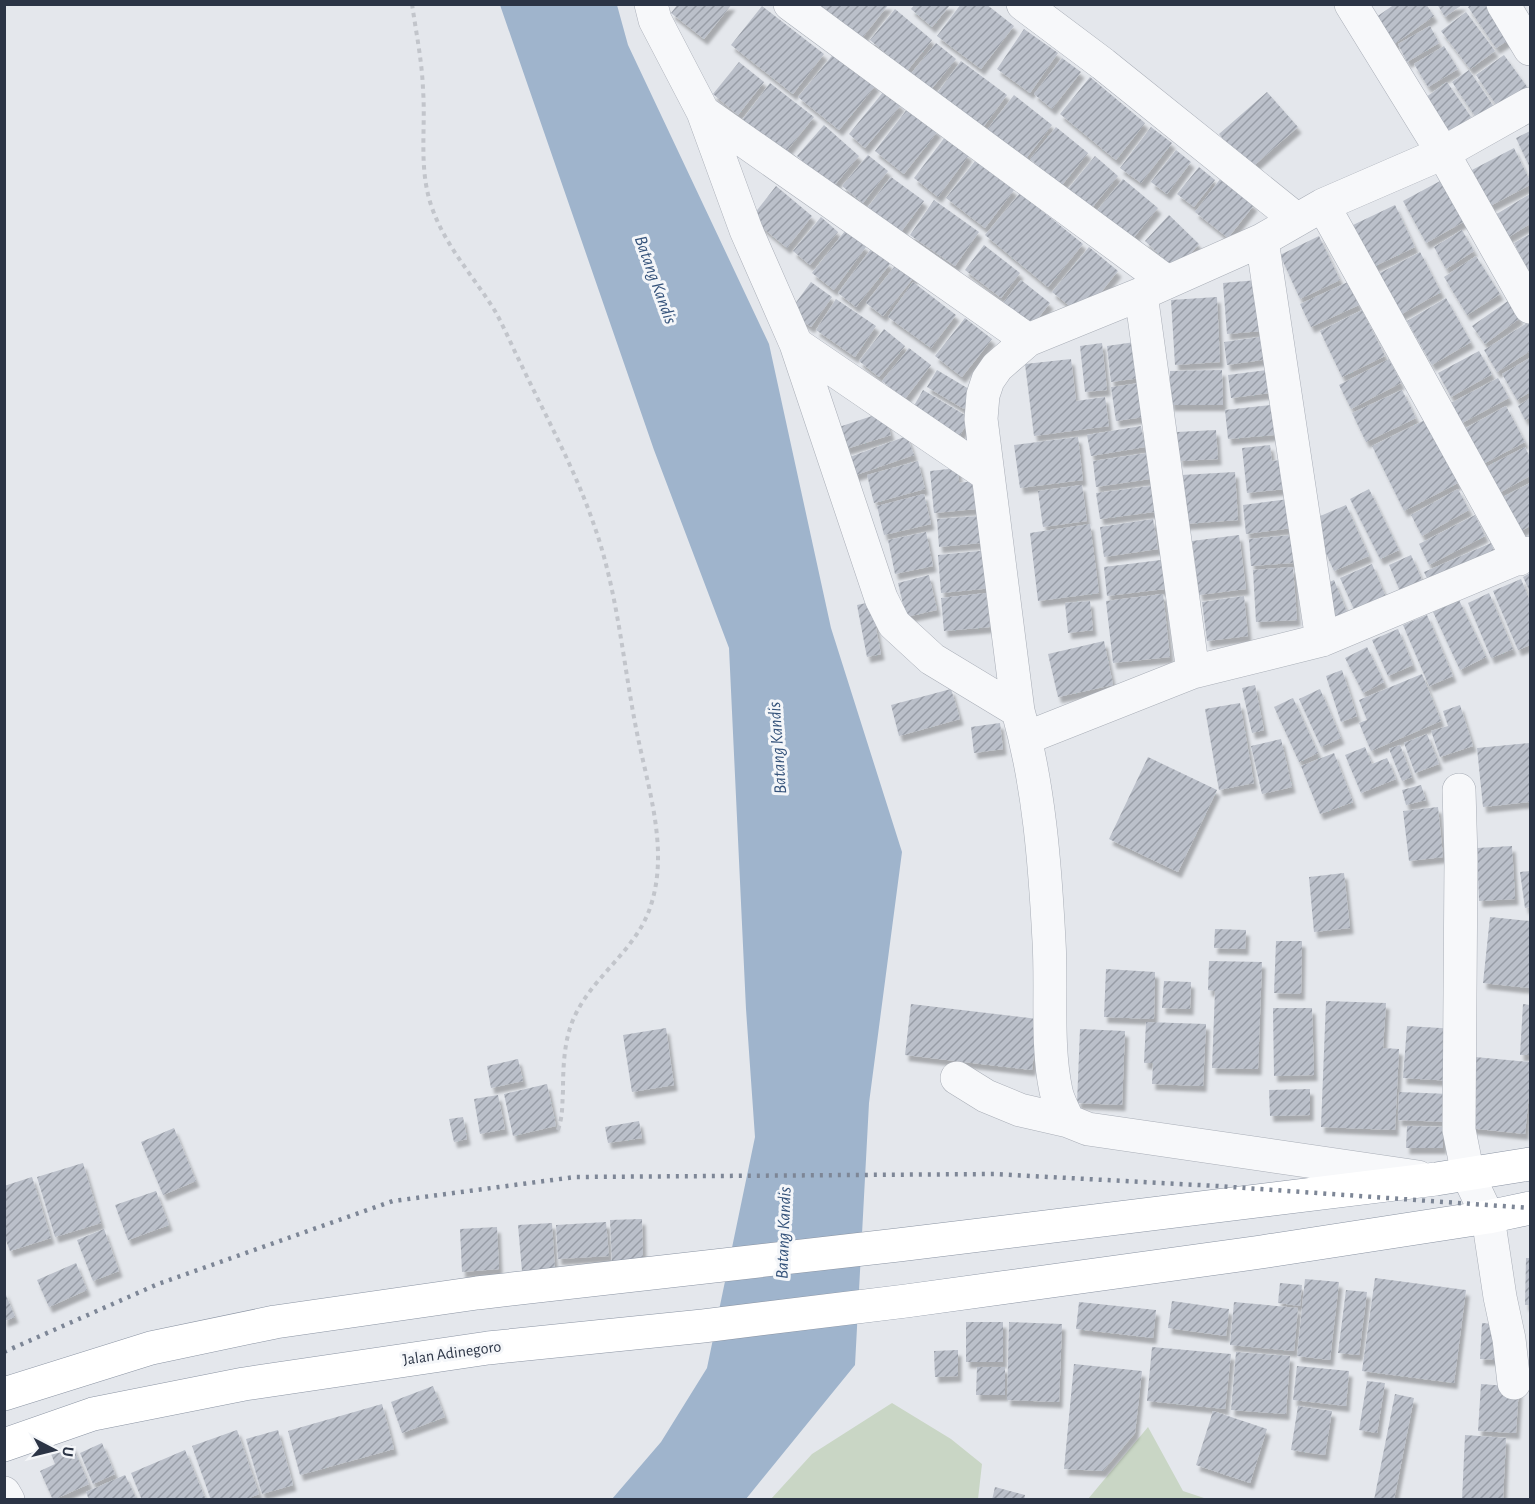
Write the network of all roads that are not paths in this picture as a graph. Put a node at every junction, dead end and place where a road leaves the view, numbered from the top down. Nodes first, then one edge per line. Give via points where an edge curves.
1 (651, 4) edge
2 (789, 4) edge
3 (1023, 4) edge
4 (1351, 4) edge
5 (1503, 4) edge
6 (1530, 49) edge
7 (1530, 104) edge
8 (703, 112) junction
9 (1443, 153) junction
10 (1310, 212) junction
11 (1262, 240) junction
12 (1154, 288) junction
13 (1530, 306) edge
14 (1028, 340) junction
15 (796, 344) junction
16 (988, 475) junction
17 (1525, 556) edge
18 (1322, 640) junction
19 (1193, 672) junction
20 (1022, 725) junction
21 (1459, 790) dead end
22 (957, 1078) dead end
23 (1068, 1121) junction
24 (1530, 1164) edge
25 (1468, 1175) junction
26 (1436, 1179) junction
27 (1515, 1212) edge
28 (1514, 1383) dead end
29 (4, 1394) edge
30 (4, 1444) edge
31 (4, 1493) edge
32 (9, 1500) edge

1 - 8 street via 655,20
2 - 12 street
3 - 10 street
4 - 9 street
5 - 6 street
7 - 9 street
8 - 14 street
8 - 15 street via 746,230
9 - 10 street
9 - 13 street
10 - 11 street
10 - 17 street
11 - 12 street
11 - 18 street
12 - 14 street
12 - 19 street
14 - 16 street via 997,367 983,395 981,419
15 - 16 street
15 - 20 street via 881,598 894,624 932,659
16 - 20 street
17 - 18 street
18 - 19 street
19 - 20 street
20 - 23 street via 1042,848 1053,1072 1056,1093
21 - 25 street via 1459,1130
22 - 23 street via 1020,1110
23 - 26 street via 1088,1128
24 - 25 highway
25 - 26 highway
25 - 27 street
26 - 29 highway via 477,1293 275,1322 151,1348
27 - 28 street via 1500,1297
27 - 30 highway, Jalan Adinegoro via 1261,1252 906,1300 488,1348 244,1383 93,1414
31 - 32 street

